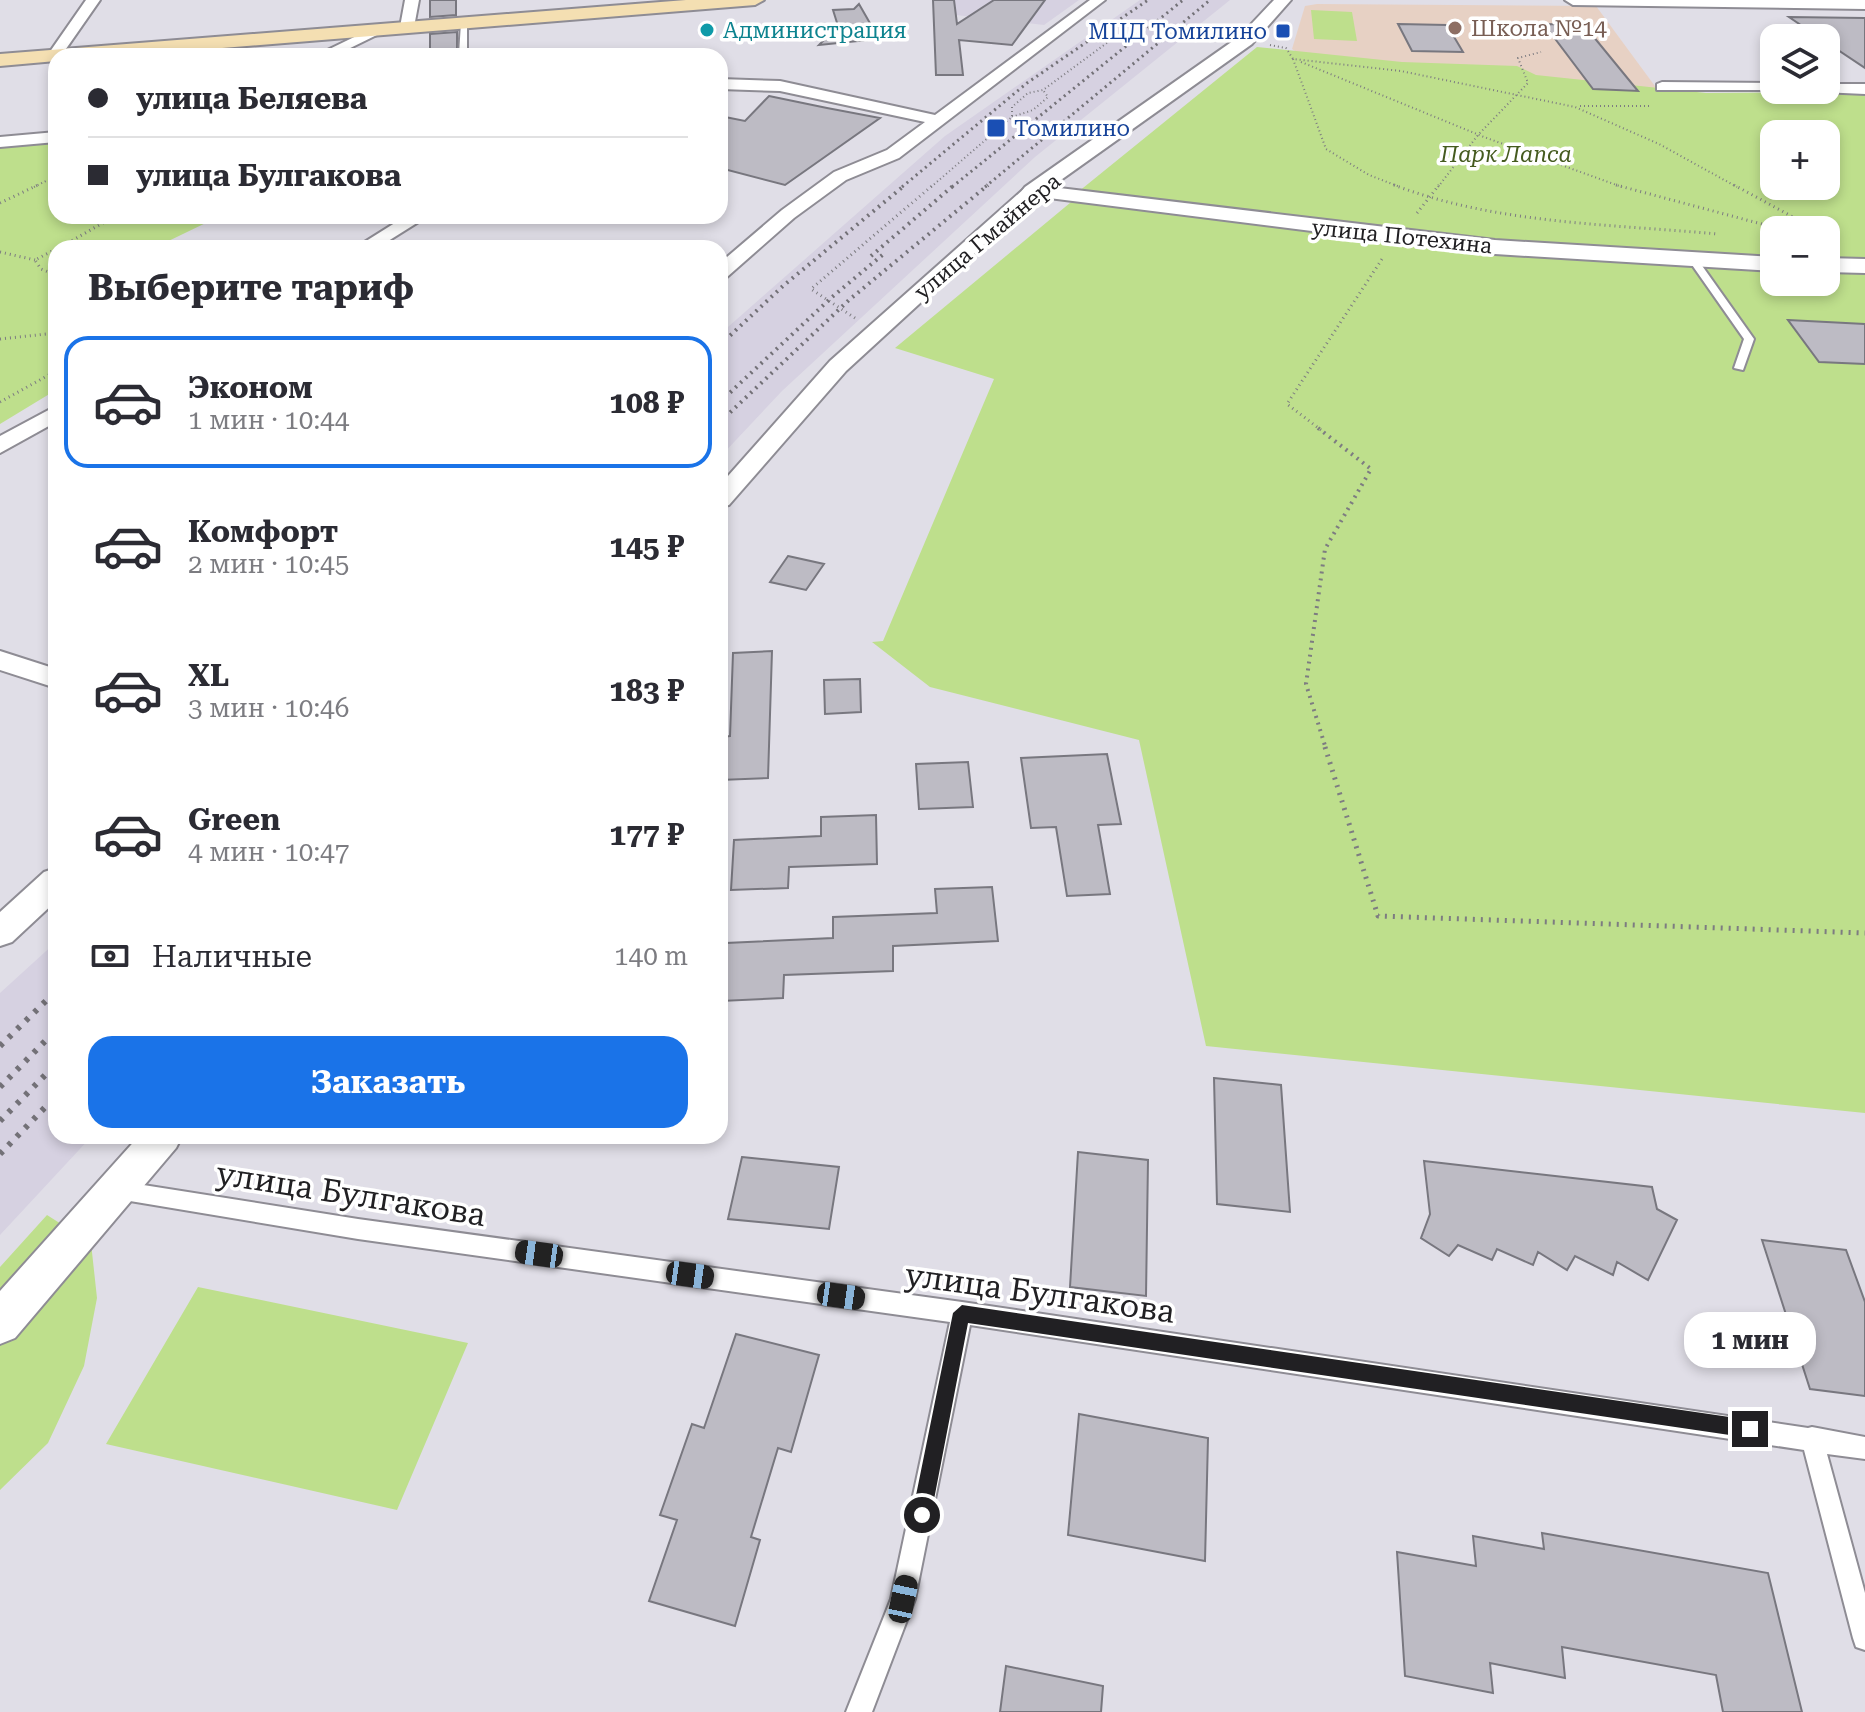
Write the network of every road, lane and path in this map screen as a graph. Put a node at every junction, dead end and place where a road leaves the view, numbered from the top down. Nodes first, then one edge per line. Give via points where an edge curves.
1 (93, 0) edge
2 (412, 0) edge
3 (755, 0) edge
4 (1098, 0) edge
5 (1573, 0) edge
6 (1641, 0) edge
7 (1287, 1) edge
8 (1865, 4) edge
9 (464, 23) junction
10 (407, 27) junction
11 (382, 29) junction
12 (1119, 34) dead end
13 (1246, 40) junction
14 (60, 48) edge
15 (151, 48) edge
16 (340, 48) edge
17 (463, 48) edge
18 (1541, 52) dead end
19 (48, 56) edge
20 (1293, 59) junction
21 (0, 60) edge
22 (728, 84) edge
23 (1662, 87) dead end
24 (1760, 88) edge
25 (1840, 89) edge
26 (1865, 89) edge
27 (1043, 90) junction
28 (1519, 95) junction
29 (1012, 117) junction
30 (936, 120) junction
31 (1478, 135) junction
32 (48, 138) edge
33 (0, 142) edge
34 (48, 180) edge
35 (1032, 191) junction
36 (1429, 198) junction
37 (0, 203) edge
38 (1791, 216) edge
39 (101, 224) edge
40 (405, 224) edge
41 (1760, 224) edge
42 (1731, 235) dead end
43 (1397, 237) junction
44 (73, 240) edge
45 (378, 240) edge
46 (0, 252) edge
47 (48, 254) edge
48 (35, 260) junction
49 (1695, 262) junction
50 (1760, 264) edge
51 (1840, 265) edge
52 (728, 266) edge
53 (1865, 266) edge
54 (48, 272) edge
55 (876, 332) junction
56 (48, 334) edge
57 (0, 339) edge
58 (1739, 368) dead end
59 (48, 375) edge
60 (0, 402) edge
61 (48, 418) edge
62 (0, 446) edge
63 (728, 491) edge
64 (0, 660) edge
65 (48, 676) edge
66 (48, 888) edge
67 (0, 932) edge
68 (1865, 933) edge
69 (156, 1144) edge
70 (116, 1189) junction
71 (962, 1313) junction
72 (0, 1323) edge
73 (1812, 1438) junction
74 (1865, 1448) edge
75 (1865, 1638) edge
76 (859, 1712) edge

1 - 14 street
2 - 10 street
3 - 9 main road
4 - 30 street
5 - 6 street
6 - 8 street
7 - 13 street, улица Гмайнера
9 - 10 main road via 431,31
9 - 17 lane
10 - 11 main road
11 - 15 main road
11 - 16 street
12 - 27 path
13 - 20 path via 1286,48
13 - 35 street, улица Гмайнера
18 - 28 path via 1518,58 1528,83
19 - 21 main road
20 - 28 path via 1401,71
20 - 31 path
20 - 36 path via 1326,149 1369,175
22 - 30 street via 780,86
23 - 24 street
25 - 26 street
27 - 29 path via 1028,93 1012,107
27 - 29 path via 1048,97 1033,110
28 - 31 path
28 - 38 path via 1575,107 1659,144
29 - 55 path via 811,289
30 - 52 street via 893,154 840,176
31 - 36 path
31 - 41 path via 1672,203
32 - 33 street
34 - 37 path
35 - 43 street, улица Потехина
35 - 55 street, улица Гмайнера
36 - 42 path via 1527,217
36 - 43 path
39 - 44 path
40 - 45 street
43 - 49 street, улица Потехина
43 - 68 path via 1287,404 1371,469 1325,549 1306,684 1378,916
46 - 48 path
47 - 48 path
48 - 54 path
49 - 50 street, улица Потехина
49 - 58 lane via 1749,339
51 - 53 street
55 - 63 street, улица Гмайнера via 838,366
56 - 57 path
59 - 60 path
61 - 62 street
64 - 65 street
66 - 67 street
69 - 70 street
70 - 71 lane, улица Булгакова via 358,1229
70 - 72 street
71 - 73 lane, улица Булгакова
71 - 76 lane via 903,1599
73 - 74 lane, улица Булгакова
73 - 75 lane

